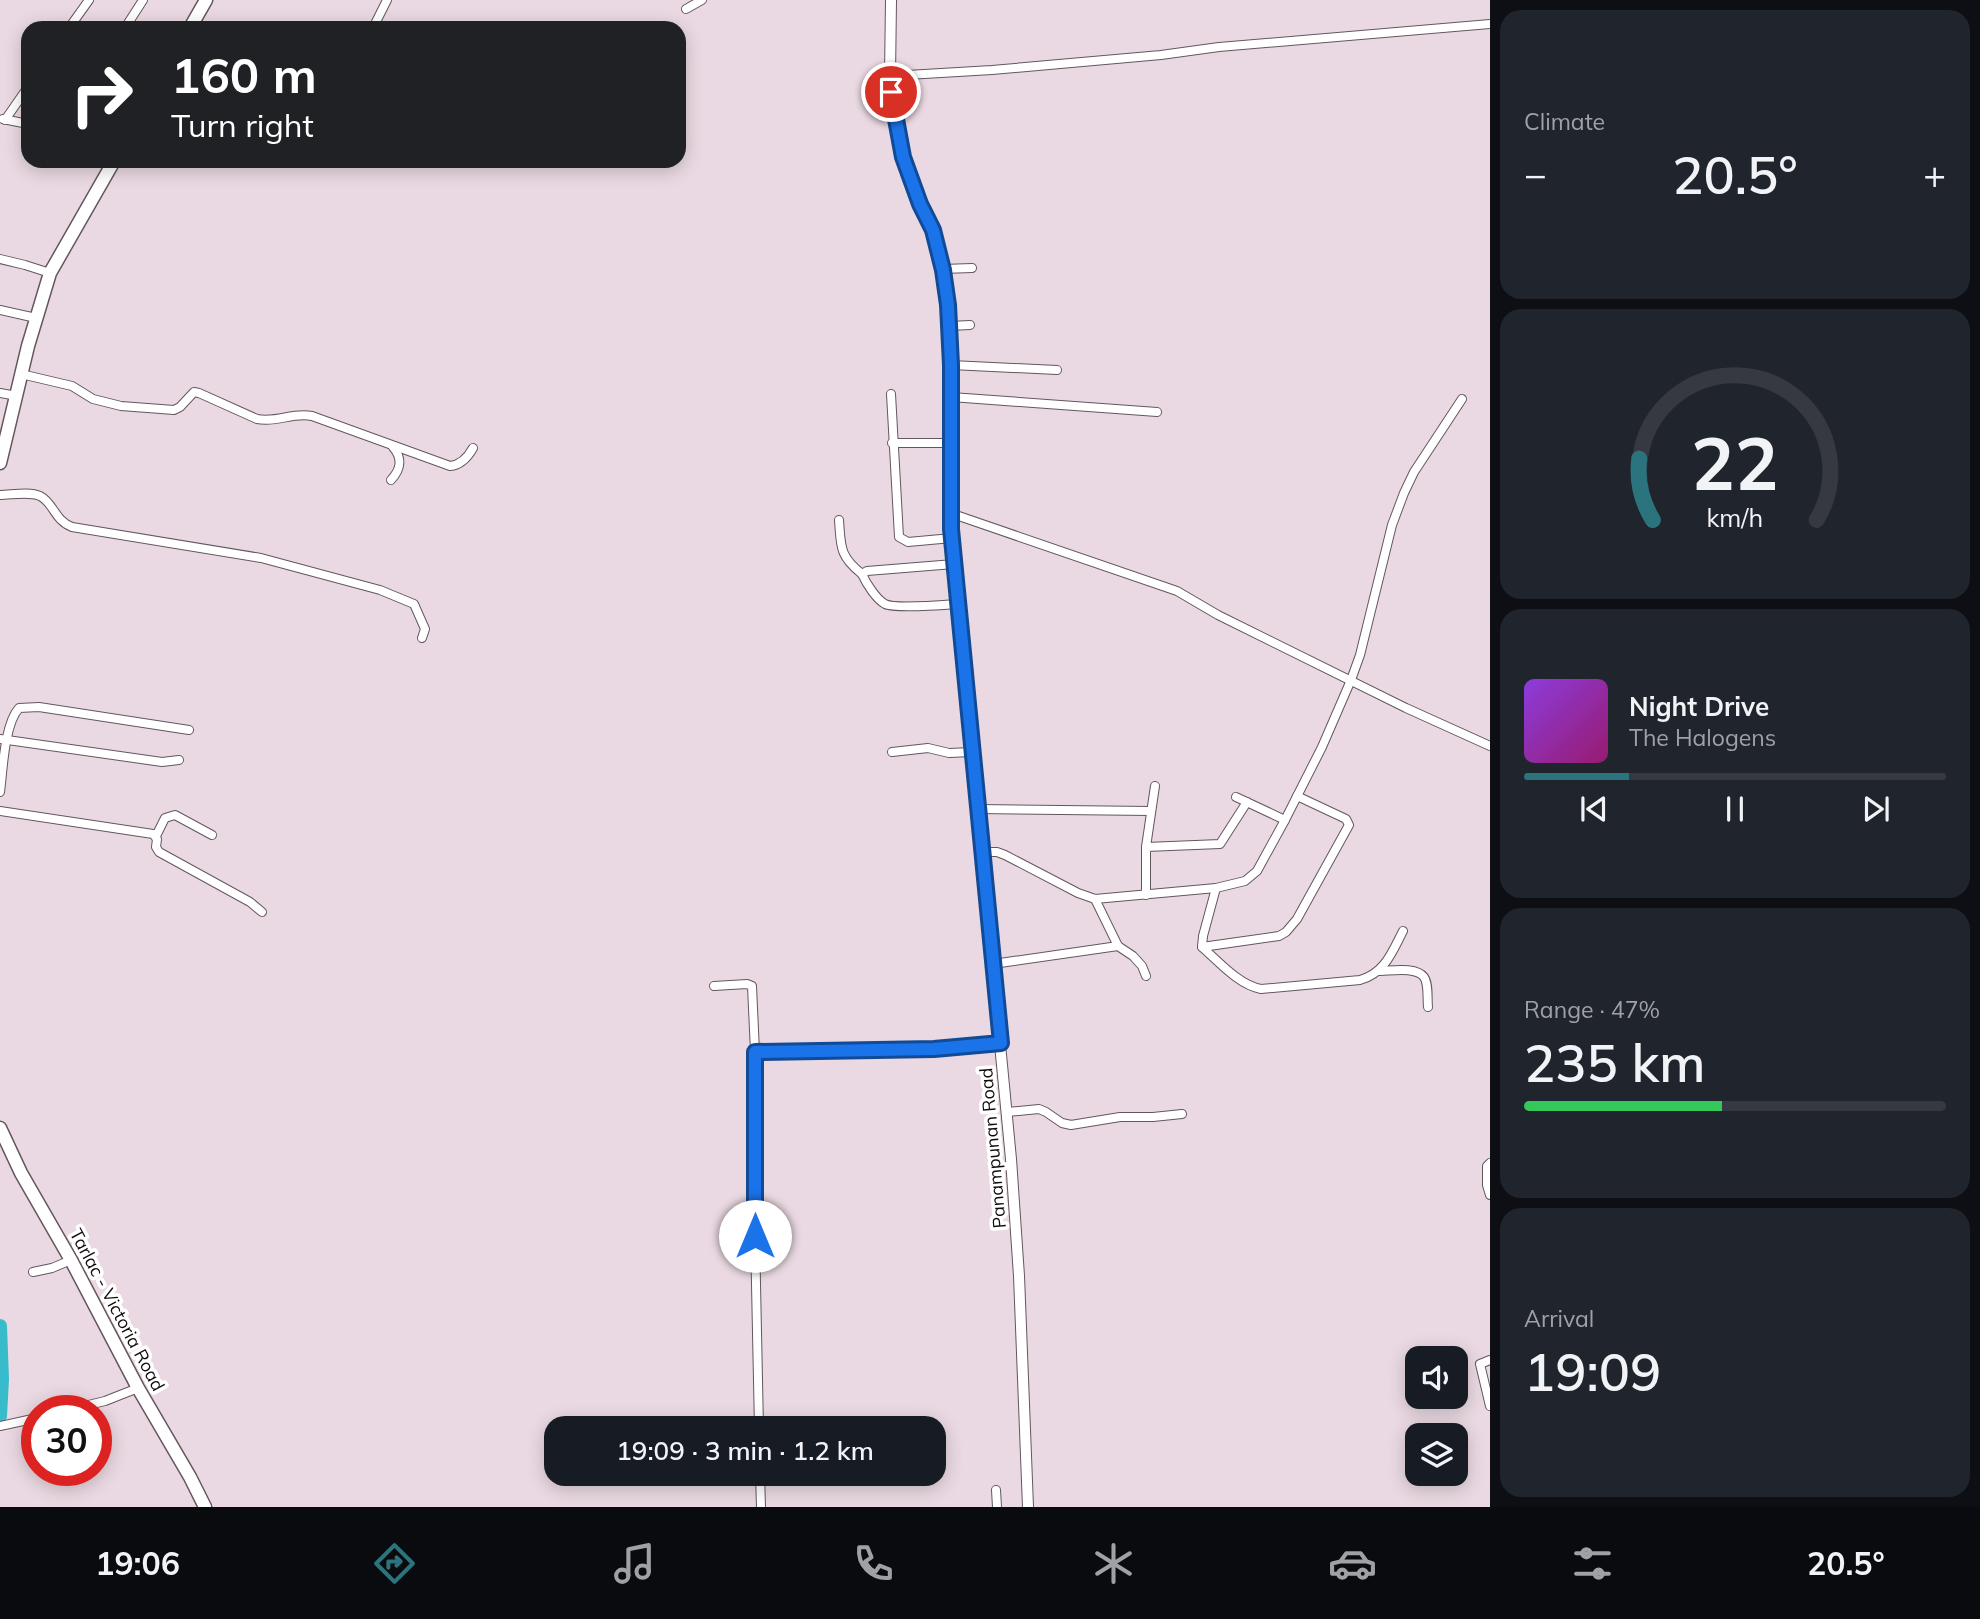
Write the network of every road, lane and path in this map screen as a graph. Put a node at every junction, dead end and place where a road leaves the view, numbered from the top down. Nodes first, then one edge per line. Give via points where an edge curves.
1 (89, 0) edge
2 (142, 0) edge
3 (206, 0) edge
4 (387, 0) edge
5 (702, 0) edge
6 (891, 0) edge
7 (686, 9) dead end
8 (74, 21) edge
9 (129, 21) edge
10 (194, 21) edge
11 (376, 21) edge
12 (1490, 24) edge
13 (890, 76) junction
14 (21, 96) edge
15 (3, 119) edge
16 (21, 123) edge
17 (110, 168) edge
18 (0, 259) edge
19 (972, 268) dead end
20 (943, 270) junction
21 (50, 273) junction
22 (0, 310) edge
23 (36, 317) junction
24 (970, 325) dead end
25 (949, 326) junction
26 (951, 365) junction
27 (1058, 370) dead end
28 (22, 374) junction
29 (0, 393) edge
30 (891, 394) dead end
31 (17, 396) junction
32 (951, 397) junction
33 (1462, 399) dead end
34 (1157, 412) dead end
35 (892, 443) junction
36 (951, 443) junction
37 (391, 444) junction
38 (473, 447) dead end
39 (0, 463) edge
40 (391, 480) dead end
41 (0, 495) edge
42 (950, 513) junction
43 (839, 520) dead end
44 (952, 538) junction
45 (954, 564) junction
46 (862, 574) junction
47 (957, 604) junction
48 (422, 638) dead end
49 (1351, 680) junction
50 (188, 730) dead end
51 (3, 739) edge
52 (1490, 746) edge
53 (891, 752) dead end
54 (972, 752) junction
55 (179, 760) dead end
56 (1154, 786) dead end
57 (0, 792) edge
58 (1297, 796) junction
59 (1236, 797) dead end
60 (1247, 802) junction
61 (977, 809) junction
62 (0, 811) edge
63 (1151, 811) junction
64 (1285, 820) junction
65 (212, 835) dead end
66 (156, 836) junction
67 (1146, 847) junction
68 (982, 852) junction
69 (1216, 888) junction
70 (1146, 895) junction
71 (1095, 899) junction
72 (262, 912) dead end
73 (1404, 930) dead end
74 (1118, 946) junction
75 (1202, 947) junction
76 (993, 964) junction
77 (1378, 971) junction
78 (1146, 976) dead end
79 (714, 986) dead end
80 (1427, 1007) dead end
81 (1001, 1043) junction
82 (755, 1052) junction
83 (1007, 1112) junction
84 (1182, 1114) dead end
85 (0, 1128) edge
86 (1490, 1163) edge
87 (1490, 1195) edge
88 (71, 1260) junction
89 (33, 1272) dead end
90 (1490, 1360) edge
91 (138, 1388) junction
92 (112, 1398) edge
93 (1490, 1406) edge
94 (759, 1416) edge
95 (21, 1421) edge
96 (0, 1426) edge
97 (760, 1486) edge
98 (996, 1490) dead end
99 (205, 1507) edge
100 (761, 1507) edge
101 (997, 1507) edge
102 (1028, 1507) edge

1 - 8 street
2 - 9 street
3 - 10 main road
4 - 11 street
5 - 7 street
6 - 13 street, Panampunan Road
12 - 13 street
13 - 20 street, Panampunan Road via 903,157 933,230
14 - 15 street
15 - 16 street
17 - 21 main road
18 - 21 street
19 - 20 street
20 - 25 street, Panampunan Road
21 - 23 main road
22 - 23 street
23 - 28 main road
24 - 25 street
25 - 26 street, Panampunan Road
26 - 27 street
26 - 32 street, Panampunan Road
28 - 31 main road
28 - 37 street via 72,386 93,399 121,406 174,410 194,392 257,419 312,415
29 - 31 street
30 - 35 street
31 - 39 main road
32 - 34 street
32 - 36 street, Panampunan Road
33 - 49 street via 1414,472 1398,508
35 - 36 street
35 - 44 street via 899,537 908,542
36 - 42 street, Panampunan Road
37 - 38 street via 450,466 458,465
37 - 40 street via 400,463
41 - 48 street via 38,495 58,519 72,527 261,558 380,590 414,604 425,629
42 - 44 street, Panampunan Road
42 - 49 street via 1177,591
43 - 46 street via 841,549
44 - 45 street, Panampunan Road
45 - 46 street
45 - 47 street, Panampunan Road
46 - 47 street via 886,604
47 - 54 street, Panampunan Road
49 - 52 street
49 - 58 street
50 - 51 street via 24,706 15,712
51 - 55 street via 162,762
51 - 57 street
53 - 54 street via 928,748
54 - 61 street, Panampunan Road
56 - 63 street
58 - 64 street
58 - 75 street via 1346,819 1349,825 1297,919 1279,936
59 - 60 street
60 - 64 street
60 - 67 street via 1220,844
61 - 63 street
61 - 68 street, Panampunan Road
62 - 66 street
63 - 67 street
64 - 69 street via 1250,878
65 - 66 street via 175,815 165,818
66 - 72 street via 159,852
67 - 70 street
68 - 71 street via 1005,855
68 - 76 street, Panampunan Road
69 - 70 street
69 - 75 street
70 - 71 street
71 - 74 street
73 - 77 street
74 - 76 street
74 - 78 street via 1133,956
75 - 77 street via 1246,983 1261,989 1360,980
76 - 81 street, Panampunan Road
77 - 80 street via 1422,975
79 - 82 street via 752,986
81 - 82 street via 934,1049
81 - 83 street, Panampunan Road
82 - 94 street
83 - 84 street via 1039,1109 1071,1125 1120,1116
83 - 102 street, Panampunan Road
85 - 88 main road, Tarlac - Victoria Road
86 - 87 street via 1486,1166
88 - 89 street
88 - 91 main road, Tarlac - Victoria Road
90 - 93 street via 1480,1364
91 - 92 street
91 - 99 main road, Tarlac - Victoria Road
95 - 96 street
97 - 100 street
98 - 101 street

